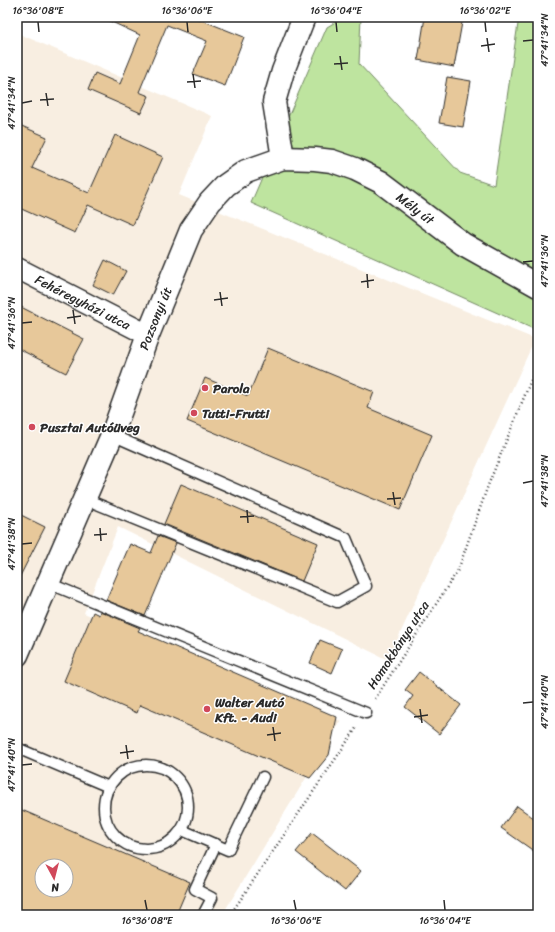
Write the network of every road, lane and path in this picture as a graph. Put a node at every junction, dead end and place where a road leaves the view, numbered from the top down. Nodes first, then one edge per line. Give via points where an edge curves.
1 (304, 17) edge
2 (532, 17) edge
3 (538, 18) edge
4 (283, 158) junction
5 (17, 268) edge
6 (538, 286) edge
7 (148, 335) junction
8 (538, 363) edge
9 (112, 435) junction
10 (86, 499) junction
11 (48, 583) junction
12 (17, 654) edge
13 (366, 713) junction
14 (17, 748) edge
15 (264, 777) dead end
16 (109, 787) junction
17 (182, 830) junction
18 (216, 844) junction
19 (203, 915) edge
20 (230, 915) edge

1 - 4 main road via 282,71 274,102
2 - 3 path
4 - 6 main road, Mély út via 332,161 381,182 463,244
4 - 7 main road, Pozsonyi út via 246,171 226,185 210,202 191,230
5 - 7 street, Fehéregyházi utca
7 - 9 main road, Pozsonyi út
8 - 13 path, Homokbánya utca via 489,482 458,570
9 - 10 main road, Pozsonyi út
9 - 10 lane via 346,538 366,586 337,602
10 - 11 main road, Pozsonyi út
11 - 12 main road, Pozsonyi út
11 - 13 lane
13 - 20 path, Homokbánya utca
14 - 16 lane
15 - 18 lane via 228,850
16 - 17 lane via 104,801 104,815 110,829 125,844 146,850 160,848 173,840
16 - 17 lane via 117,776 128,768 142,764 168,770 179,779 186,791 189,804 188,818
17 - 18 lane
18 - 19 lane via 195,889 212,898

